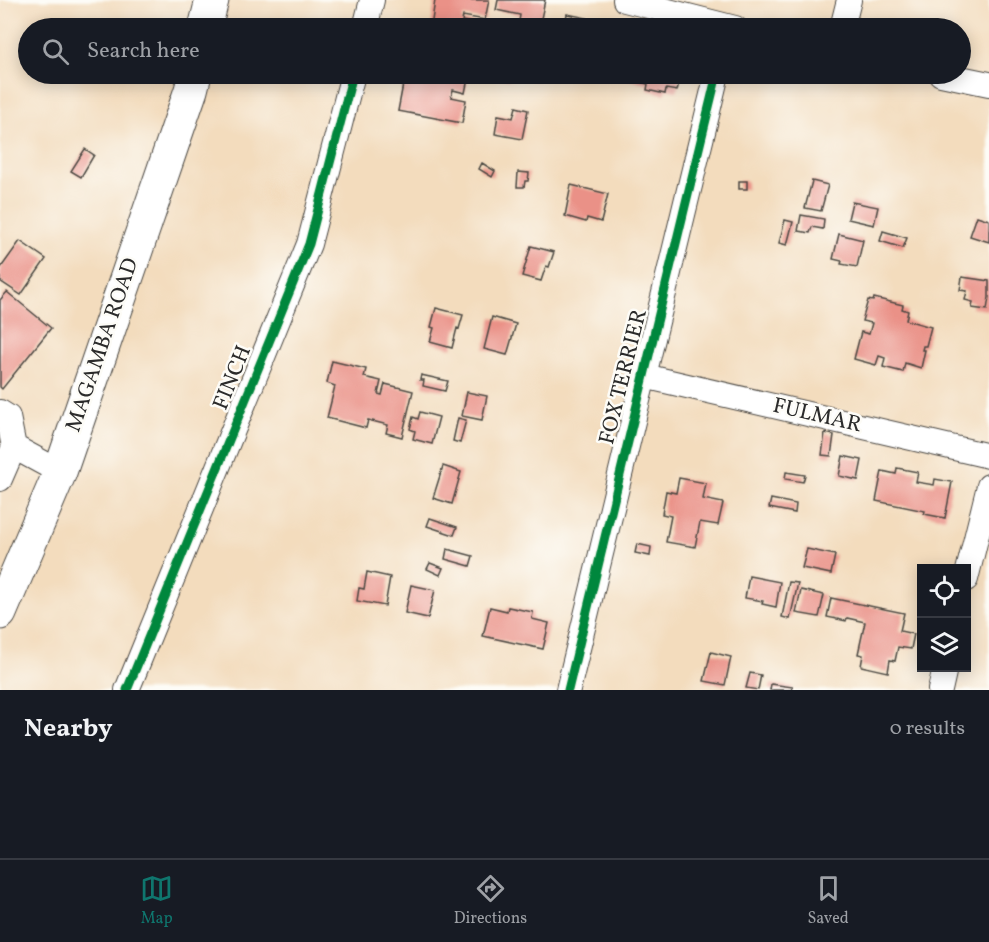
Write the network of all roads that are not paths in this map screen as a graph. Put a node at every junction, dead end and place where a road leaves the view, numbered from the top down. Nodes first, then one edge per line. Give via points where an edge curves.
1 (212, 0) edge
2 (372, 0) edge
3 (625, 0) edge
4 (849, 0) edge
5 (208, 18) edge
6 (368, 18) edge
7 (692, 18) edge
8 (844, 18) edge
9 (971, 80) edge
10 (192, 84) edge
11 (350, 84) edge
12 (715, 84) edge
13 (989, 84) edge
14 (644, 376) junction
15 (0, 412) edge
16 (14, 447) junction
17 (989, 456) edge
18 (60, 472) junction
19 (0, 479) edge
20 (989, 486) edge
21 (970, 564) edge
22 (0, 613) edge
23 (944, 672) edge
24 (127, 690) edge
25 (568, 690) edge
26 (940, 690) edge

1 - 5 highway
2 - 6 street
3 - 7 street
4 - 8 street
9 - 13 street
10 - 18 highway, MAGAMBA ROAD
11 - 24 street, FINCH via 309,244
12 - 14 street, FOX TERRIER
14 - 17 street, FULMAR
14 - 25 street, FOX TERRIER
15 - 16 street via 8,417
16 - 18 street
16 - 19 street
18 - 22 highway, MAGAMBA ROAD
20 - 21 street
23 - 26 street

